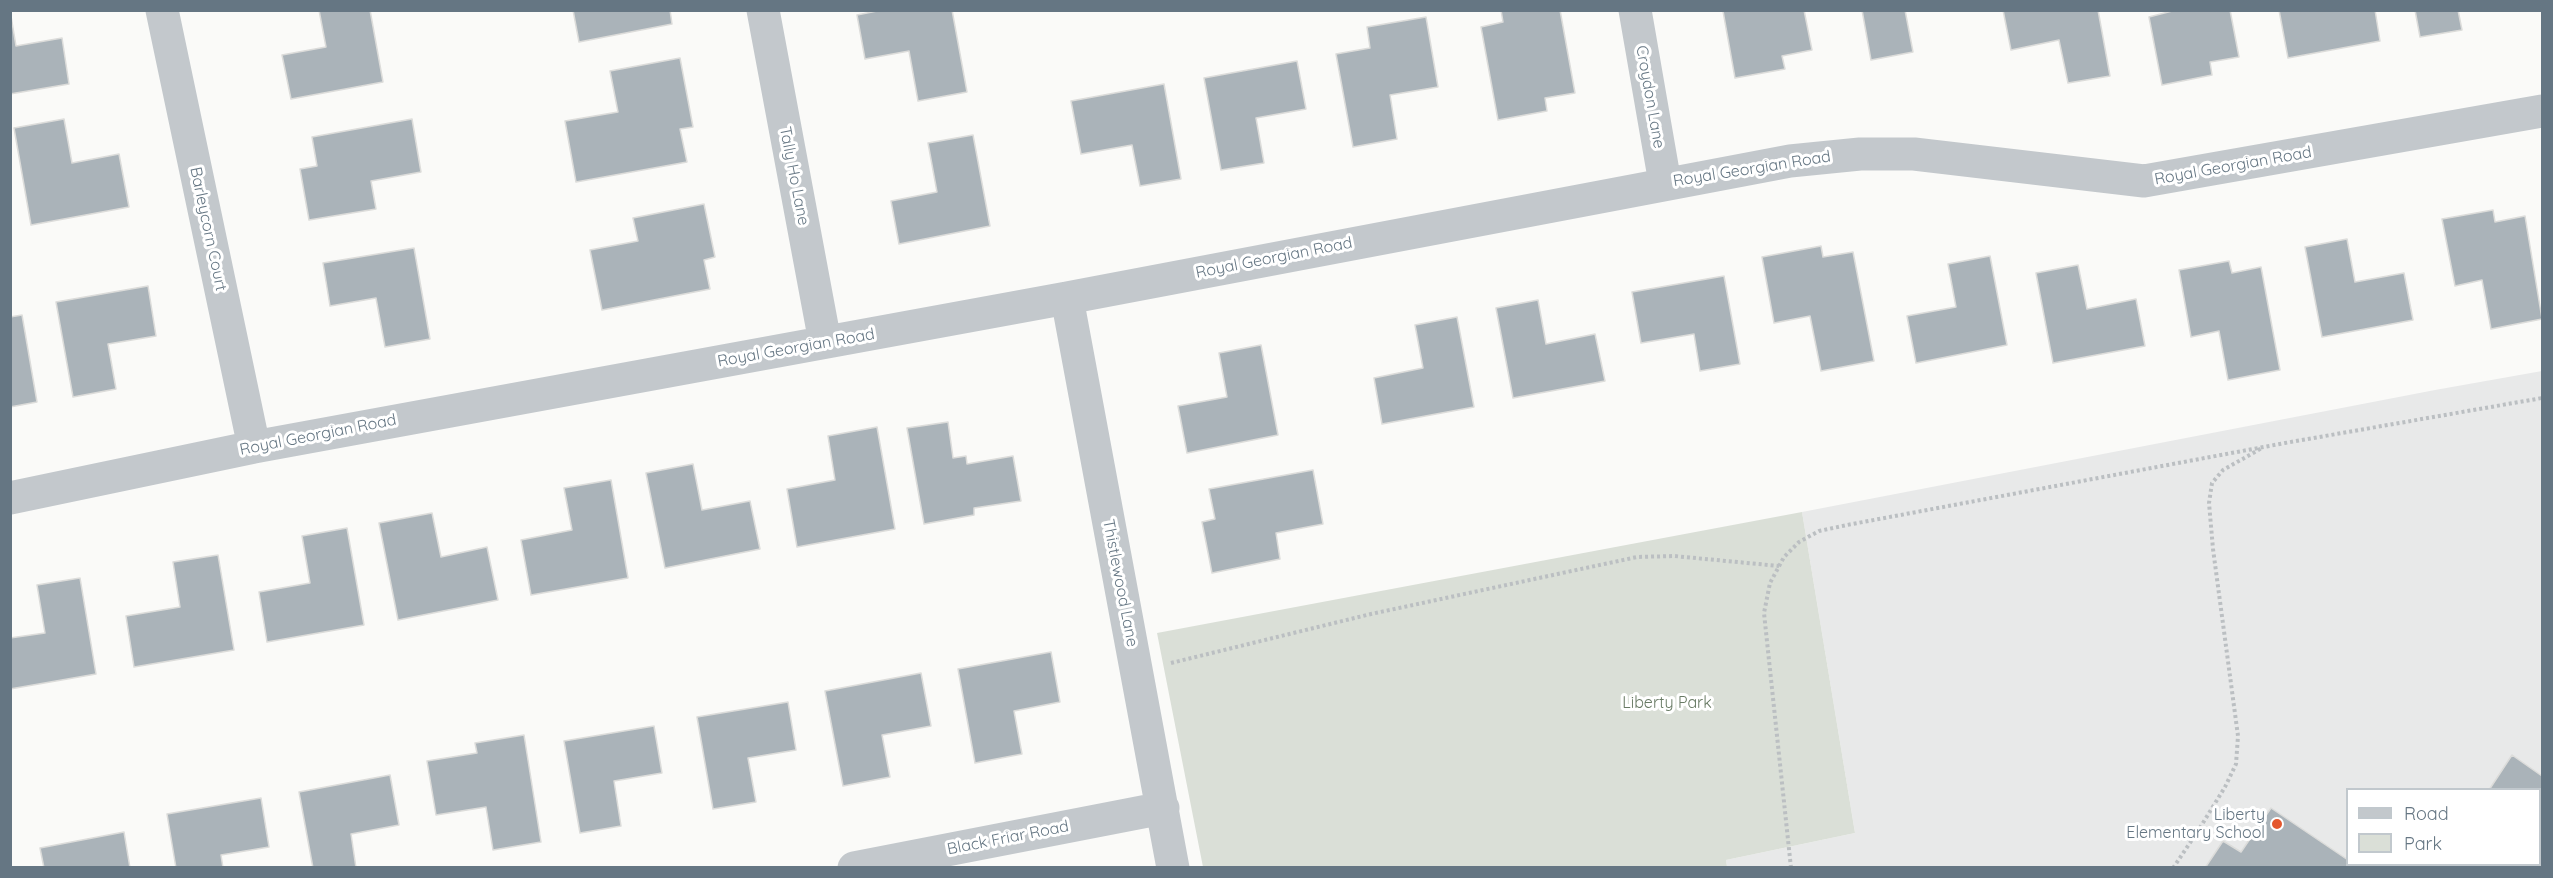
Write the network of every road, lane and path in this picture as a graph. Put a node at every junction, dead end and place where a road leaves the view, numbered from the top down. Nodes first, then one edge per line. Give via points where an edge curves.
1 (162, 10) edge
2 (763, 10) edge
3 (1635, 10) edge
4 (2542, 111) edge
5 (1665, 183) junction
6 (1067, 298) junction
7 (825, 342) junction
8 (2542, 398) edge
9 (2265, 446) junction
10 (254, 447) junction
11 (10, 498) edge
12 (1779, 566) junction
13 (1137, 672) junction
14 (1162, 808) junction
15 (854, 867) edge
16 (1173, 867) edge
17 (1791, 867) edge
18 (2173, 867) edge

1 - 10 street, Barleycorn Court
2 - 7 street, Tally Ho Lane
3 - 5 street, Croydon Lane
4 - 5 street, Royal Georgian Road via 2144,181 1914,154 1871,154 1790,161
5 - 6 street, Royal Georgian Road
6 - 7 street, Royal Georgian Road
6 - 13 street, Thistlewood Lane
7 - 10 street, Royal Georgian Road
8 - 9 path
9 - 12 path via 1819,531 1799,542
9 - 18 path via 2223,470 2212,483 2213,549 2238,736 2236,764
10 - 11 street, Royal Georgian Road
12 - 13 path via 1637,556 1371,614
12 - 17 path via 1770,583 1764,613
13 - 14 street, Thistlewood Lane
14 - 15 street, Black Friar Road
14 - 16 street, Thistlewood Lane

